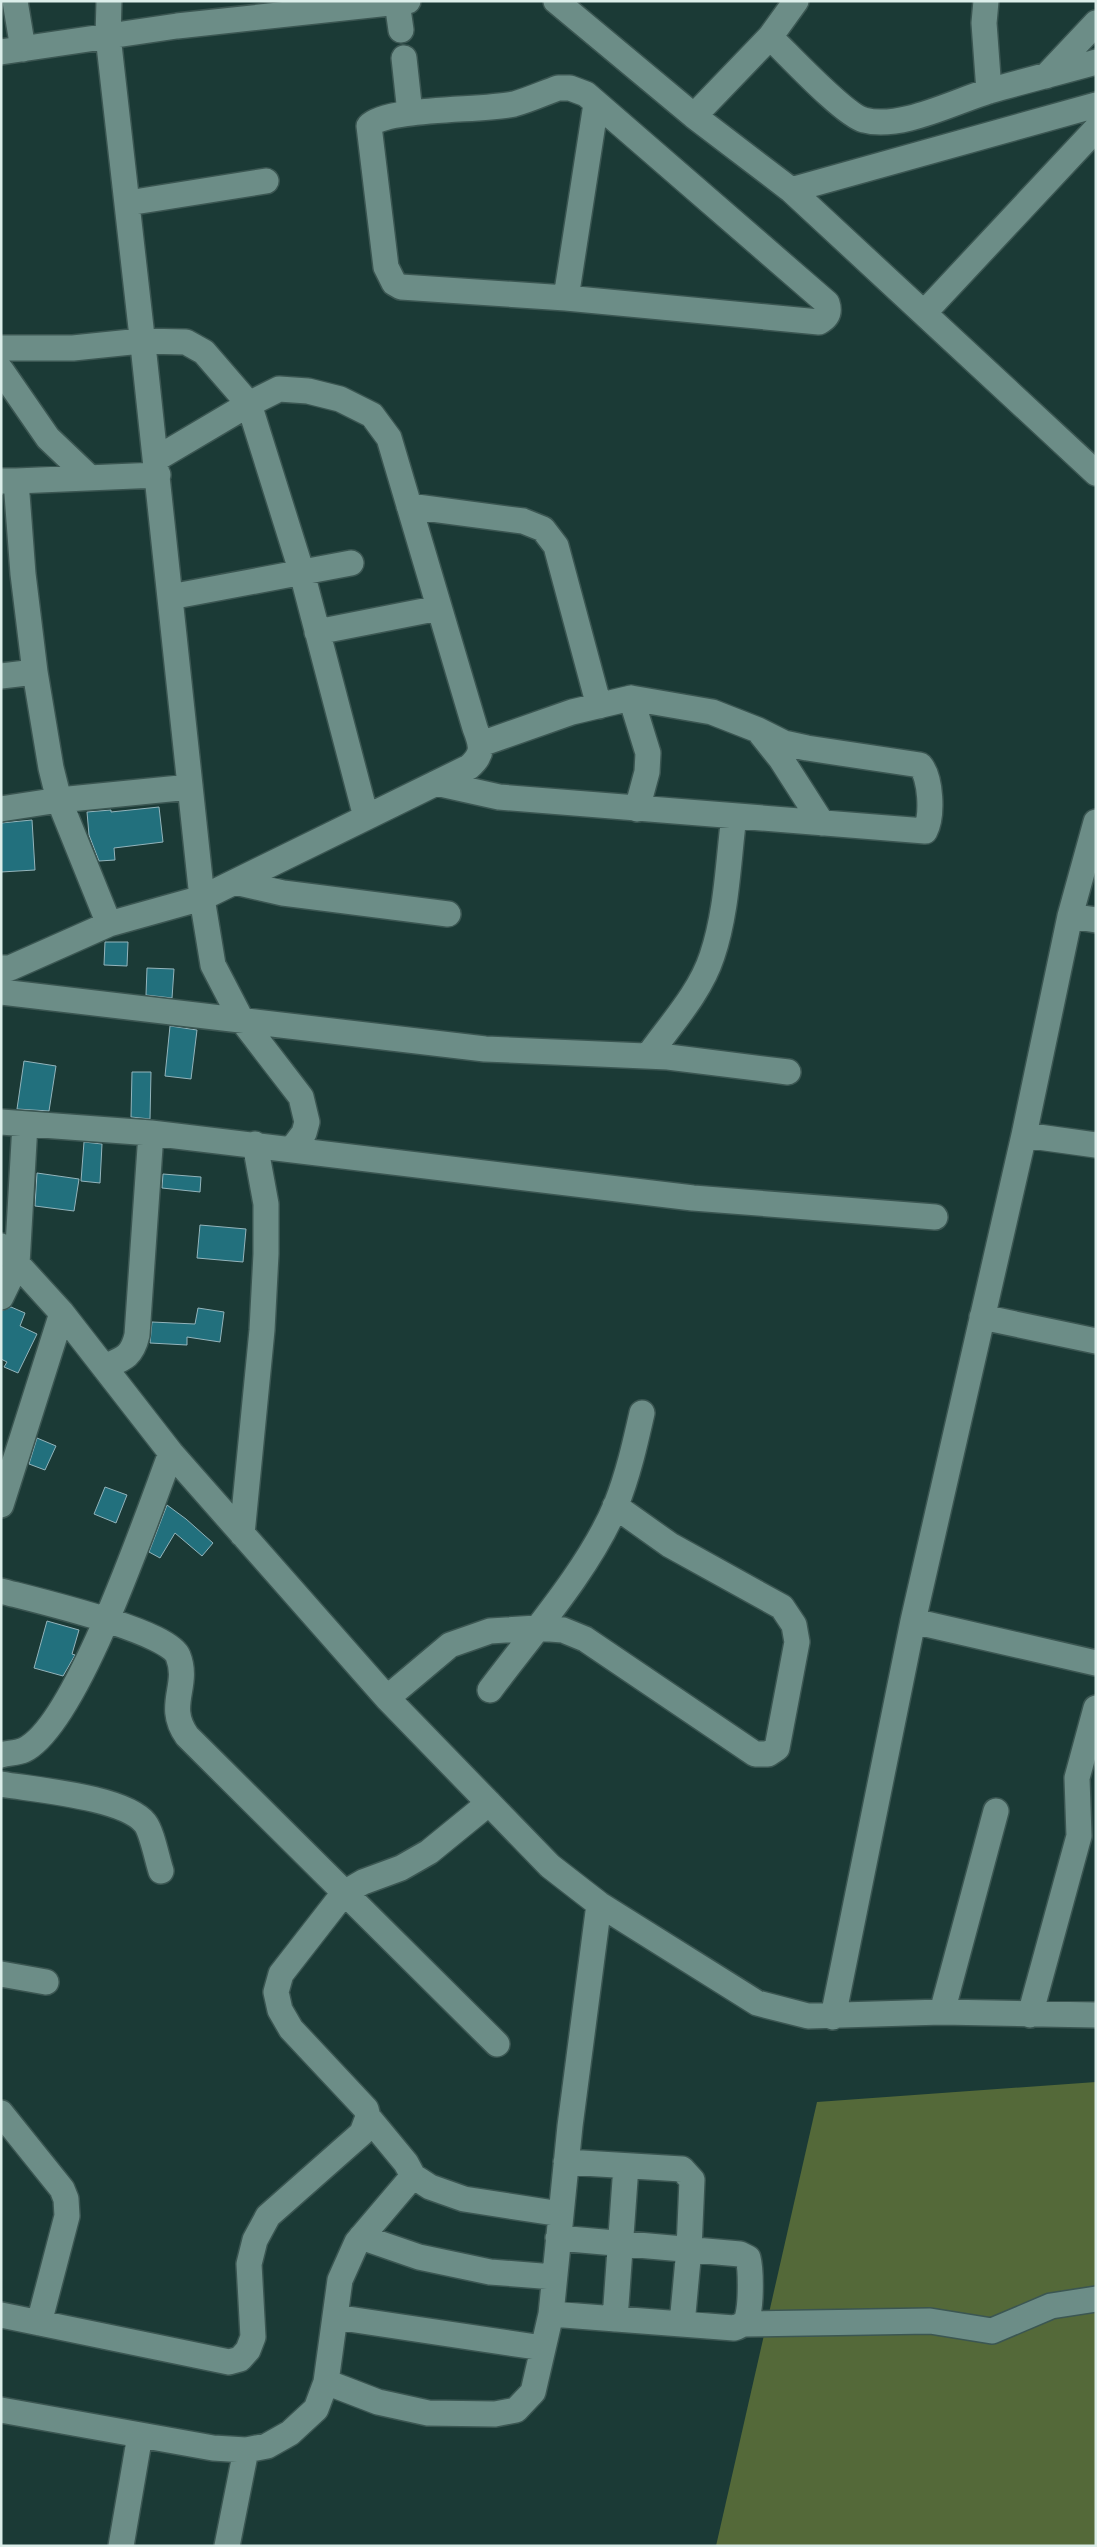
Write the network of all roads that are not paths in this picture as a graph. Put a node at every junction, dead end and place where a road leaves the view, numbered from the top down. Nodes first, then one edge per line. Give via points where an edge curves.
1 (15, 1) edge
2 (109, 1) edge
3 (556, 1) edge
4 (796, 1) edge
5 (986, 1) edge
6 (403, 2) edge
7 (245, 10) edge
8 (1096, 23) edge
9 (400, 30) dead end
10 (108, 36) junction
11 (770, 37) junction
12 (12, 51) edge
13 (404, 58) dead end
14 (1096, 62) edge
15 (1046, 76) junction
16 (989, 91) junction
17 (596, 104) junction
18 (1096, 105) edge
19 (410, 114) junction
20 (694, 116) junction
21 (1096, 129) edge
22 (266, 181) dead end
23 (791, 190) junction
24 (128, 204) junction
25 (566, 298) junction
26 (924, 313) junction
27 (141, 341) junction
28 (1, 348) edge
29 (1, 370) edge
30 (249, 404) junction
31 (157, 467) junction
32 (1096, 473) edge
33 (90, 478) junction
34 (9, 481) edge
35 (409, 506) junction
36 (351, 563) dead end
37 (302, 574) junction
38 (170, 597) junction
39 (439, 608) junction
40 (317, 632) junction
41 (34, 672) junction
42 (1, 676) edge
43 (631, 698) junction
44 (598, 706) junction
45 (758, 730) junction
46 (482, 744) junction
47 (436, 783) junction
48 (190, 787) junction
49 (60, 800) junction
50 (637, 809) junction
51 (1, 810) edge
52 (734, 816) junction
53 (366, 817) junction
54 (1096, 822) edge
55 (822, 823) junction
56 (235, 882) junction
57 (202, 898) junction
58 (448, 914) dead end
59 (1070, 916) junction
60 (1096, 920) edge
61 (109, 924) junction
62 (1, 968) edge
63 (1, 992) edge
64 (241, 1019) junction
65 (648, 1056) junction
66 (788, 1072) dead end
67 (13, 1123) edge
68 (151, 1133) junction
69 (1024, 1135) junction
70 (255, 1144) junction
71 (1096, 1145) edge
72 (292, 1150) junction
73 (935, 1217) dead end
74 (9, 1255) edge
75 (1, 1297) edge
76 (62, 1314) junction
77 (982, 1317) junction
78 (1096, 1341) edge
79 (104, 1367) junction
80 (642, 1413) dead end
81 (172, 1453) junction
82 (1, 1505) edge
83 (615, 1506) junction
84 (242, 1534) junction
85 (1, 1591) edge
86 (107, 1620) junction
87 (913, 1621) junction
88 (537, 1628) junction
89 (1096, 1663) edge
90 (490, 1690) dead end
91 (387, 1698) junction
92 (1096, 1708) edge
93 (1, 1755) edge
94 (1, 1784) edge
95 (489, 1803) junction
96 (996, 1811) dead end
97 (161, 1871) dead end
98 (344, 1893) junction
99 (600, 1904) junction
100 (1, 1974) edge
101 (46, 1982) dead end
102 (942, 2012) junction
103 (1030, 2014) junction
104 (1096, 2014) edge
105 (833, 2017) junction
106 (497, 2044) dead end
107 (1, 2112) edge
108 (368, 2117) junction
109 (566, 2162) junction
110 (626, 2166) junction
111 (413, 2176) junction
112 (561, 2214) junction
113 (361, 2237) junction
114 (558, 2238) junction
115 (622, 2244) junction
116 (690, 2249) junction
117 (554, 2277) junction
118 (1096, 2300) edge
119 (551, 2314) junction
120 (1, 2315) edge
121 (335, 2317) junction
122 (615, 2319) junction
123 (39, 2323) junction
124 (682, 2324) junction
125 (744, 2324) junction
126 (543, 2348) junction
127 (326, 2382) junction
128 (1, 2410) edge
129 (140, 2435) junction
130 (246, 2450) junction
131 (121, 2546) edge
132 (227, 2546) edge

1 - 12 street
2 - 10 street
3 - 20 street
4 - 11 street
5 - 16 street via 984,23
6 - 7 street
6 - 9 street
7 - 10 street
8 - 15 street
10 - 12 street
10 - 24 street
11 - 16 street via 846,111 863,120 887,122 909,118
11 - 20 street
13 - 19 street
14 - 15 street
15 - 16 street
17 - 19 street via 586,94 570,88 558,88 516,104
17 - 25 street
17 - 25 street via 827,303 829,310 826,318 819,322
18 - 23 street
19 - 25 street via 379,118 369,126 386,267 394,283 401,287
20 - 23 street
21 - 26 street
22 - 24 street
23 - 26 street
24 - 27 street
26 - 32 street
27 - 28 street via 73,348
27 - 30 street via 186,342 204,352
27 - 31 street
29 - 33 street via 48,438
30 - 31 street
30 - 35 street via 279,389 308,391 340,399 372,415 389,438
30 - 37 street
31 - 33 street
31 - 38 street
33 - 34 street
34 - 41 street
35 - 39 street
35 - 44 street via 523,521 544,529 556,546
36 - 37 street
37 - 38 street
37 - 40 street
38 - 48 street
39 - 40 street
39 - 46 street
40 - 53 street
41 - 42 street
41 - 49 street
43 - 44 street
43 - 45 street via 712,712
43 - 50 street via 648,753 647,772
44 - 46 street via 534,724
45 - 55 street via 781,759
45 - 55 street via 784,743 920,765 926,771 931,813 925,831
46 - 47 street via 478,759
47 - 50 street via 499,797
47 - 53 street
48 - 49 street
48 - 57 street
49 - 51 street
49 - 61 street
50 - 52 street
52 - 55 street
52 - 65 street via 719,930 712,958 699,984
53 - 56 street
54 - 59 street
56 - 57 street
56 - 58 street via 282,893
57 - 61 street
57 - 64 street via 213,965
59 - 60 street
59 - 69 street
61 - 62 street via 10,968
63 - 64 street
64 - 65 street via 485,1049
64 - 72 street via 302,1097 307,1122 304,1133
65 - 66 street
67 - 68 street
67 - 74 street
68 - 70 street
68 - 79 street via 134,1348 125,1358
69 - 71 street
69 - 77 street
70 - 72 street
70 - 84 street via 266,1204 266,1254 262,1330
72 - 73 street via 693,1198
74 - 75 street
74 - 76 street
76 - 79 street
76 - 82 street
77 - 78 street
77 - 87 street
79 - 81 street
80 - 83 street via 630,1466
81 - 84 street
81 - 86 street
83 - 88 street via 592,1550
83 - 88 street via 670,1546 782,1607 794,1625 797,1642 777,1748 768,1754 755,1754 585,1639 563,1630
84 - 91 street
85 - 86 street
86 - 93 street via 75,1688 42,1734 24,1750
86 - 98 street via 165,1642 178,1653 182,1671 176,1708 178,1724 186,1736
87 - 89 street
87 - 105 street
88 - 90 street
88 - 91 street via 490,1631 450,1646
91 - 95 street
92 - 103 street via 1077,1778 1079,1836
94 - 97 street via 115,1804 134,1812 146,1824
95 - 98 street via 429,1852
95 - 99 street via 550,1866
96 - 102 street
98 - 106 street
98 - 108 street via 281,1974 276,1992 280,2010 291,2029 366,2109
99 - 105 street via 758,2003 808,2016
99 - 109 street
100 - 101 street
102 - 103 street
102 - 105 street
103 - 104 street
107 - 123 street via 62,2189 66,2199 67,2216
108 - 111 street
108 - 123 street via 362,2133 268,2216 255,2240 249,2264 253,2337 248,2350 240,2358 229,2362 205,2358
109 - 110 street
109 - 112 street
110 - 115 street
110 - 116 street via 682,2169 688,2174 692,2180
111 - 112 street via 430,2187 464,2199
111 - 113 street
112 - 114 street
113 - 117 street via 420,2257 490,2272
113 - 121 street via 340,2280
114 - 115 street
114 - 117 street
115 - 116 street
115 - 122 street
116 - 124 street
116 - 125 street via 740,2254 748,2258 748,2316
117 - 119 street
118 - 125 street via 1051,2306 992,2331 930,2321
119 - 122 street
119 - 126 street
120 - 123 street
121 - 126 street
121 - 127 street
122 - 124 street
124 - 125 street via 734,2328
126 - 127 street via 533,2392 516,2410 495,2414 428,2413 378,2402
127 - 130 street via 316,2409 290,2432 268,2446
128 - 129 street
129 - 130 street via 213,2448
129 - 131 street
130 - 132 street

